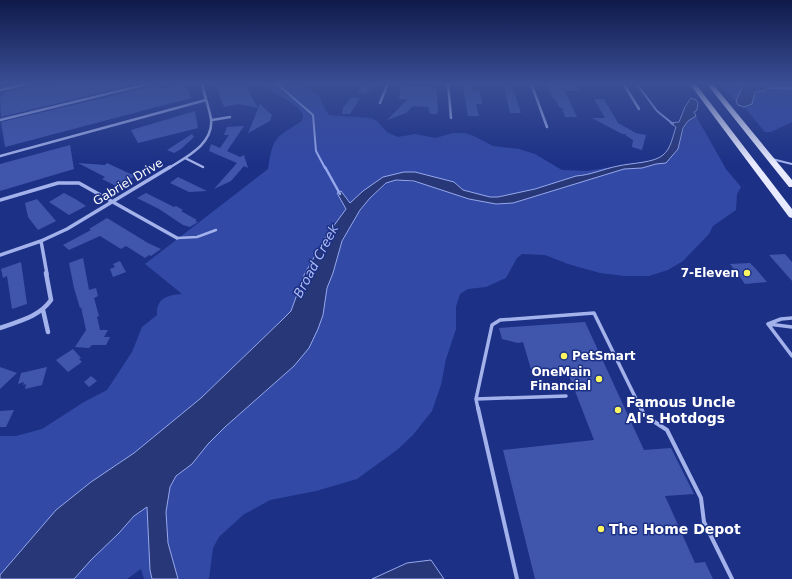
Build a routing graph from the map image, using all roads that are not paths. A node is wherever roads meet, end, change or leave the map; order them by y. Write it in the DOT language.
graph roads {
  1 [pos="41,110"];
  2 [pos="169,110"];
  3 [pos="209,110"];
  4 [pos="450,110"];
  5 [pos="541,110"];
  6 [pos="712,110"];
  7 [pos="731,110"];
  8 [pos="230,117"];
  9 [pos="451,118"];
  10 [pos="0,120"];
  11 [pos="212,120"];
  12 [pos="547,127"];
  13 [pos="0,156"];
  14 [pos="185,158"];
  15 [pos="770,158"];
  16 [pos="792,164"];
  17 [pos="203,167"];
  18 [pos="792,185"];
  19 [pos="0,200"];
  20 [pos="112,202"];
  21 [pos="792,215"];
  22 [pos="216,230"];
  23 [pos="177,238"];
  24 [pos="41,241"];
  25 [pos="0,255"];
  26 [pos="43,310"];
  27 [pos="792,318"];
  28 [pos="768,324"];
  29 [pos="0,328"];
  30 [pos="792,328"];
  31 [pos="48,332"];
  32 [pos="792,356"];
  33 [pos="566,396"];
  34 [pos="476,399"];
  35 [pos="518,579"];
  36 [pos="732,579"];
  1 -- 10 [label="street"];
  2 -- 13 [label="street"];
  3 -- 11 [label="street"];
  4 -- 9 [label="street"];
  5 -- 12 [label="street"];
  6 -- 21 [label="main road"];
  7 -- 15 [label="main road"];
  8 -- 11 [label="street"];
  11 -- 14 [label="street, Gabriel Drive"];
  14 -- 17 [label="street"];
  14 -- 20 [label="street, Gabriel Drive"];
  15 -- 16 [label="lane"];
  15 -- 18 [label="main road"];
  19 -- 20 [label="street"];
  20 -- 23 [label="street"];
  20 -- 24 [label="street, Gabriel Drive"];
  22 -- 23 [label="lane"];
  24 -- 25 [label="street, Gabriel Drive"];
  24 -- 26 [label="street"];
  26 -- 29 [label="street"];
  26 -- 31 [label="street"];
  27 -- 28 [label="lane"];
  28 -- 30 [label="lane"];
  28 -- 32 [label="lane"];
  33 -- 34 [label="lane"];
  34 -- 35 [label="lane"];
  34 -- 36 [label="lane"];
}
